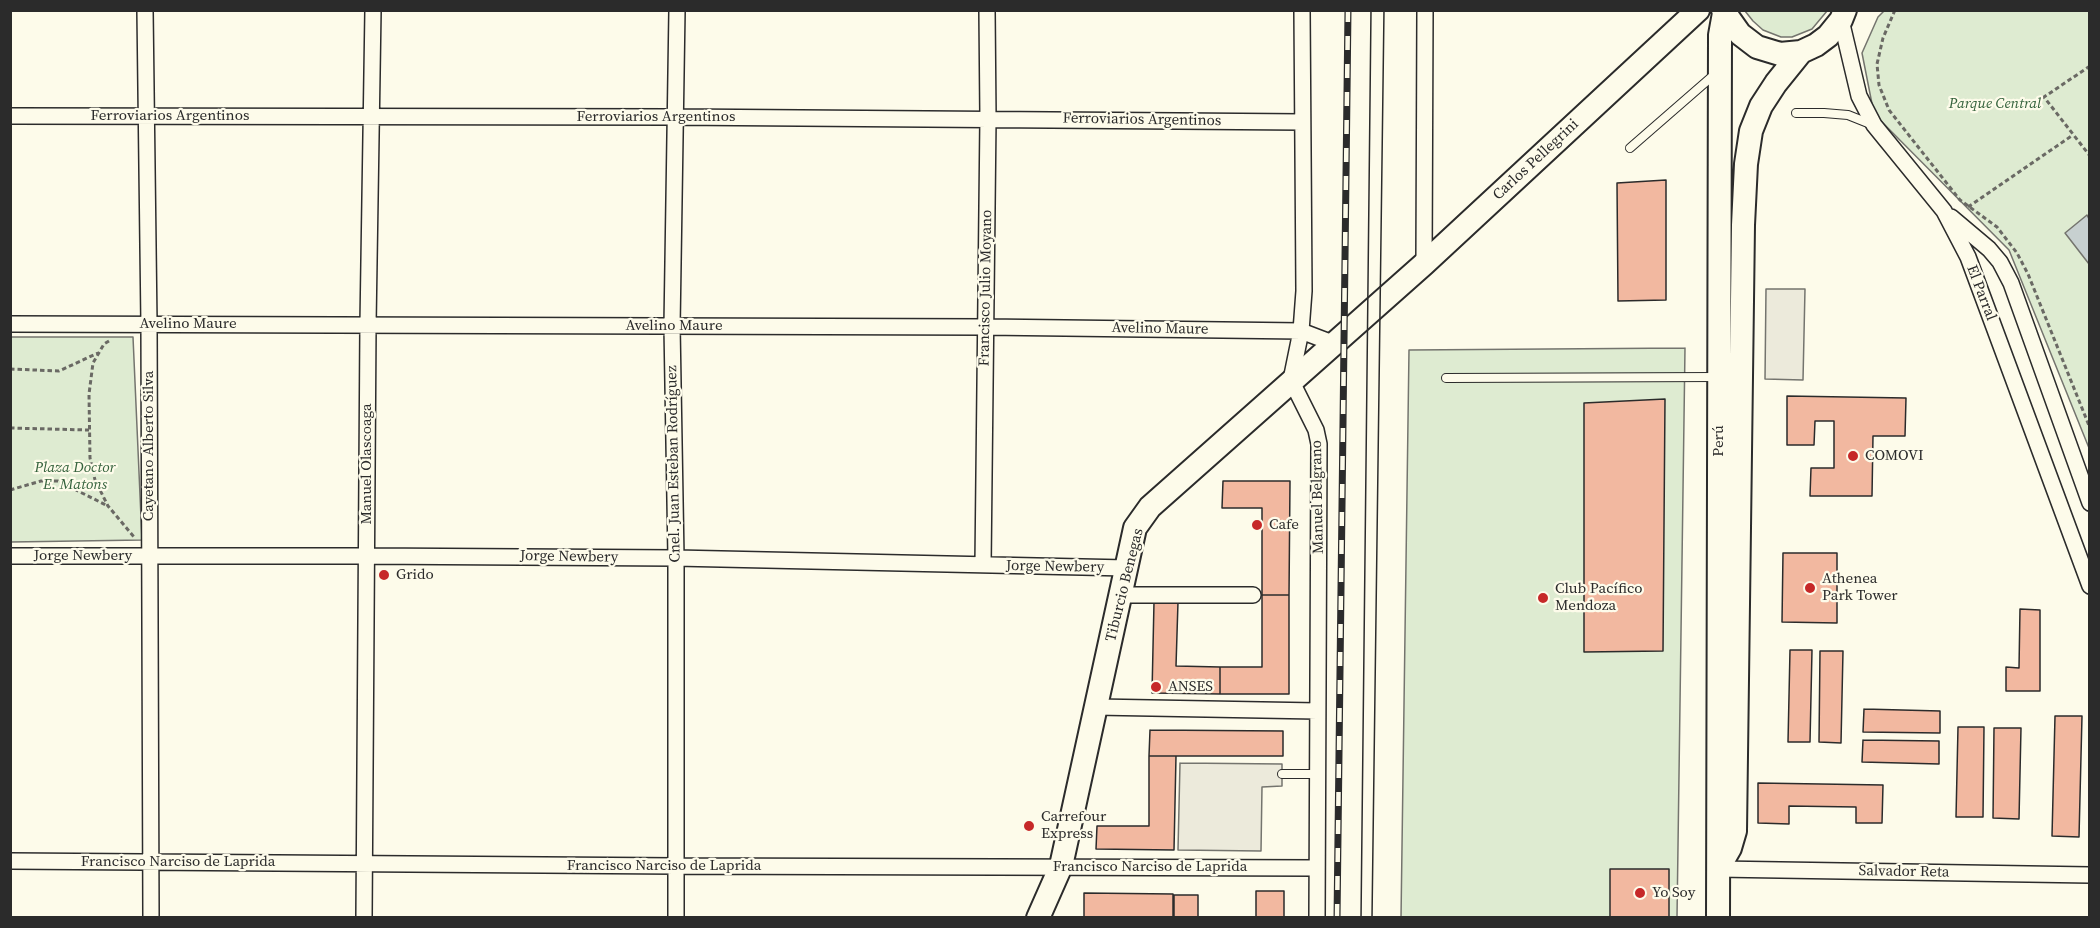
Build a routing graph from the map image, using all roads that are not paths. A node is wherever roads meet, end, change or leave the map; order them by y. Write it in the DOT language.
graph roads {
  1 [pos="145,10"];
  2 [pos="373,10"];
  3 [pos="677,10"];
  4 [pos="987,10"];
  5 [pos="1302,10"];
  6 [pos="1425,10"];
  7 [pos="1698,10"];
  8 [pos="1724,12"];
  9 [pos="1843,15"];
  10 [pos="1801,52"];
  11 [pos="1720,69"];
  12 [pos="1796,113"];
  13 [pos="10,116"];
  14 [pos="148,116"];
  15 [pos="371,117"];
  16 [pos="675,117"];
  17 [pos="988,118"];
  18 [pos="1302,122"];
  19 [pos="1874,125"];
  20 [pos="1630,148"];
  21 [pos="1944,211"];
  22 [pos="1424,264"];
  23 [pos="1374,309"];
  24 [pos="10,324"];
  25 [pos="149,324"];
  26 [pos="368,324"];
  27 [pos="672,326"];
  28 [pos="986,327"];
  29 [pos="1301,331"];
  30 [pos="1335,344"];
  31 [pos="1719,377"];
  32 [pos="1446,378"];
  33 [pos="1291,380"];
  34 [pos="2090,503"];
  35 [pos="10,556"];
  36 [pos="148,556"];
  37 [pos="366,556"];
  38 [pos="676,558"];
  39 [pos="983,565"];
  40 [pos="1127,568"];
  41 [pos="2090,586"];
  42 [pos="1121,595"];
  43 [pos="1253,595"];
  44 [pos="1096,707"];
  45 [pos="1317,711"];
  46 [pos="1282,774"];
  47 [pos="1317,774"];
  48 [pos="10,861"];
  49 [pos="150,861"];
  50 [pos="365,864"];
  51 [pos="676,866"];
  52 [pos="1061,866"];
  53 [pos="1317,868"];
  54 [pos="1718,869"];
  55 [pos="2090,875"];
  56 [pos="151,918"];
  57 [pos="364,918"];
  58 [pos="676,918"];
  59 [pos="1038,918"];
  60 [pos="1317,918"];
  61 [pos="1718,918"];
  1 -- 14 [label="street, Cayetano Alberto Silva"];
  2 -- 15 [label="street, Manuel Olascoaga"];
  3 -- 16 [label="street, Cnel. Juan Esteban Rodríguez"];
  4 -- 17 [label="street, Francisco Julio Moyano"];
  5 -- 18 [label="street"];
  6 -- 22 [label="street"];
  7 -- 22 [label="main road, Carlos Pellegrini"];
  8 -- 10 [label="main road"];
  8 -- 11 [label="main road, Perú"];
  9 -- 10 [label="main road"];
  9 -- 19 [label="street, El Parral"];
  10 -- 54 [label="main road, Perú"];
  11 -- 20 [label="lane"];
  11 -- 31 [label="main road, Perú"];
  12 -- 19 [label="lane"];
  13 -- 14 [label="street, Ferroviarios Argentinos"];
  14 -- 15 [label="street, Ferroviarios Argentinos"];
  14 -- 25 [label="street, Cayetano Alberto Silva"];
  15 -- 16 [label="street, Ferroviarios Argentinos"];
  15 -- 26 [label="street, Manuel Olascoaga"];
  16 -- 17 [label="street, Ferroviarios Argentinos"];
  16 -- 27 [label="street, Cnel. Juan Esteban Rodríguez"];
  17 -- 18 [label="street, Ferroviarios Argentinos"];
  17 -- 28 [label="street, Francisco Julio Moyano"];
  18 -- 29 [label="street"];
  19 -- 21 [label="street, El Parral"];
  21 -- 34 [label="street"];
  21 -- 41 [label="street, El Parral"];
  22 -- 23 [label="main road, Carlos Pellegrini"];
  23 -- 30 [label="main road, Tiburcio Benegas"];
  24 -- 25 [label="street, Avelino Maure"];
  25 -- 26 [label="street, Avelino Maure"];
  25 -- 36 [label="street, Cayetano Alberto Silva"];
  26 -- 27 [label="street, Avelino Maure"];
  26 -- 37 [label="street, Manuel Olascoaga"];
  27 -- 28 [label="street, Avelino Maure"];
  27 -- 38 [label="street, Cnel. Juan Esteban Rodríguez"];
  28 -- 29 [label="street, Avelino Maure"];
  28 -- 39 [label="street, Francisco Julio Moyano"];
  29 -- 30 [label="street, Avelino Maure"];
  29 -- 33 [label="street"];
  30 -- 33 [label="main road, Tiburcio Benegas"];
  31 -- 32 [label="lane"];
  31 -- 54 [label="main road, Perú"];
  33 -- 40 [label="main road, Tiburcio Benegas"];
  33 -- 45 [label="street, Manuel Belgrano"];
  35 -- 36 [label="street, Jorge Newbery"];
  36 -- 37 [label="street, Jorge Newbery"];
  36 -- 49 [label="street, Cayetano Alberto Silva"];
  37 -- 38 [label="street, Jorge Newbery"];
  37 -- 50 [label="street, Manuel Olascoaga"];
  38 -- 39 [label="street, Jorge Newbery"];
  38 -- 51 [label="street, Cnel. Juan Esteban Rodríguez"];
  39 -- 40 [label="street, Jorge Newbery"];
  40 -- 42 [label="main road, Tiburcio Benegas"];
  42 -- 43 [label="street"];
  42 -- 44 [label="main road, Tiburcio Benegas"];
  44 -- 45 [label="street"];
  44 -- 52 [label="main road, Tiburcio Benegas"];
  45 -- 47 [label="street, Manuel Belgrano"];
  46 -- 47 [label="lane"];
  47 -- 53 [label="street, Manuel Belgrano"];
  48 -- 49 [label="street, Francisco Narciso de Laprida"];
  49 -- 50 [label="street, Francisco Narciso de Laprida"];
  49 -- 56 [label="street, Cayetano Alberto Silva"];
  50 -- 51 [label="street, Francisco Narciso de Laprida"];
  50 -- 57 [label="street, Manuel Olascoaga"];
  51 -- 52 [label="street, Francisco Narciso de Laprida"];
  51 -- 58 [label="street, Cnel. Juan Esteban Rodríguez"];
  52 -- 53 [label="street, Francisco Narciso de Laprida"];
  52 -- 59 [label="main road, Tiburcio Benegas"];
  53 -- 60 [label="street, Manuel Belgrano"];
  54 -- 55 [label="street, Salvador Reta"];
  54 -- 61 [label="main road, Perú"];
}
